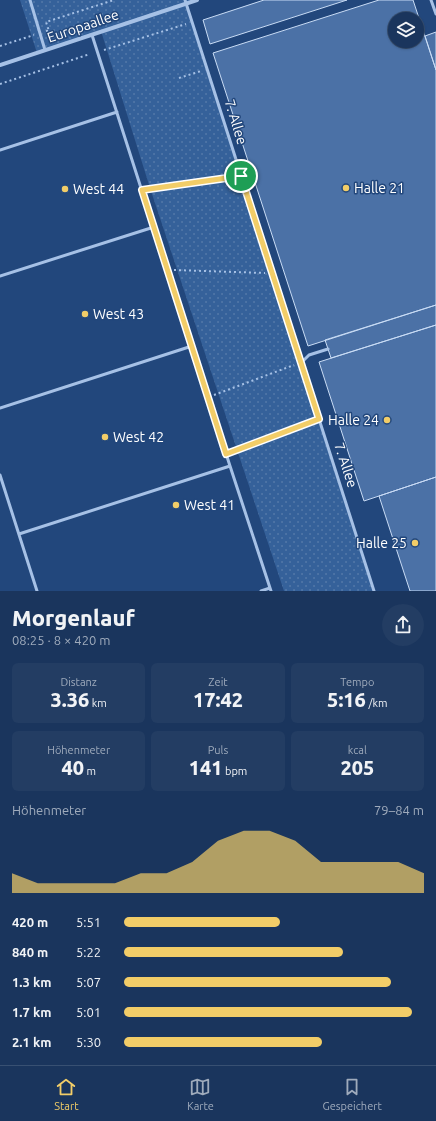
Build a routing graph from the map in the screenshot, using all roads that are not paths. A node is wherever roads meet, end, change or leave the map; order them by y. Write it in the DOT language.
graph roads {
  1 [pos="30,0"];
  2 [pos="197,0"];
  3 [pos="431,0"];
  4 [pos="186,2"];
  5 [pos="436,14"];
  6 [pos="92,35"];
  7 [pos="45,50"];
  8 [pos="0,65"];
  9 [pos="117,112"];
  10 [pos="0,150"];
  11 [pos="154,227"];
  12 [pos="0,276"];
  13 [pos="192,346"];
  14 [pos="328,349"];
  15 [pos="301,363"];
  16 [pos="0,408"];
  17 [pos="230,466"];
  18 [pos="0,475"];
  19 [pos="19,534"];
  20 [pos="271,590"];
  21 [pos="37,591"];
  22 [pos="261,591"];
  23 [pos="374,591"];
  1 -- 7 [label="lane"];
  2 -- 4 [label="street, Europaallee"];
  3 -- 5 [label="lane"];
  4 -- 6 [label="street, Europaallee"];
  4 -- 15 [label="lane, 7. Allee"];
  6 -- 7 [label="street, Europaallee"];
  6 -- 9 [label="lane"];
  7 -- 8 [label="street, Europaallee"];
  9 -- 10 [label="lane"];
  9 -- 11 [label="lane"];
  11 -- 12 [label="lane"];
  11 -- 13 [label="lane"];
  13 -- 16 [label="lane"];
  13 -- 17 [label="lane"];
  14 -- 15 [label="lane"];
  15 -- 23 [label="lane, 7. Allee"];
  17 -- 19 [label="lane"];
  17 -- 20 [label="lane"];
  18 -- 19 [label="lane"];
  19 -- 21 [label="lane"];
  20 -- 22 [label="lane"];
}
